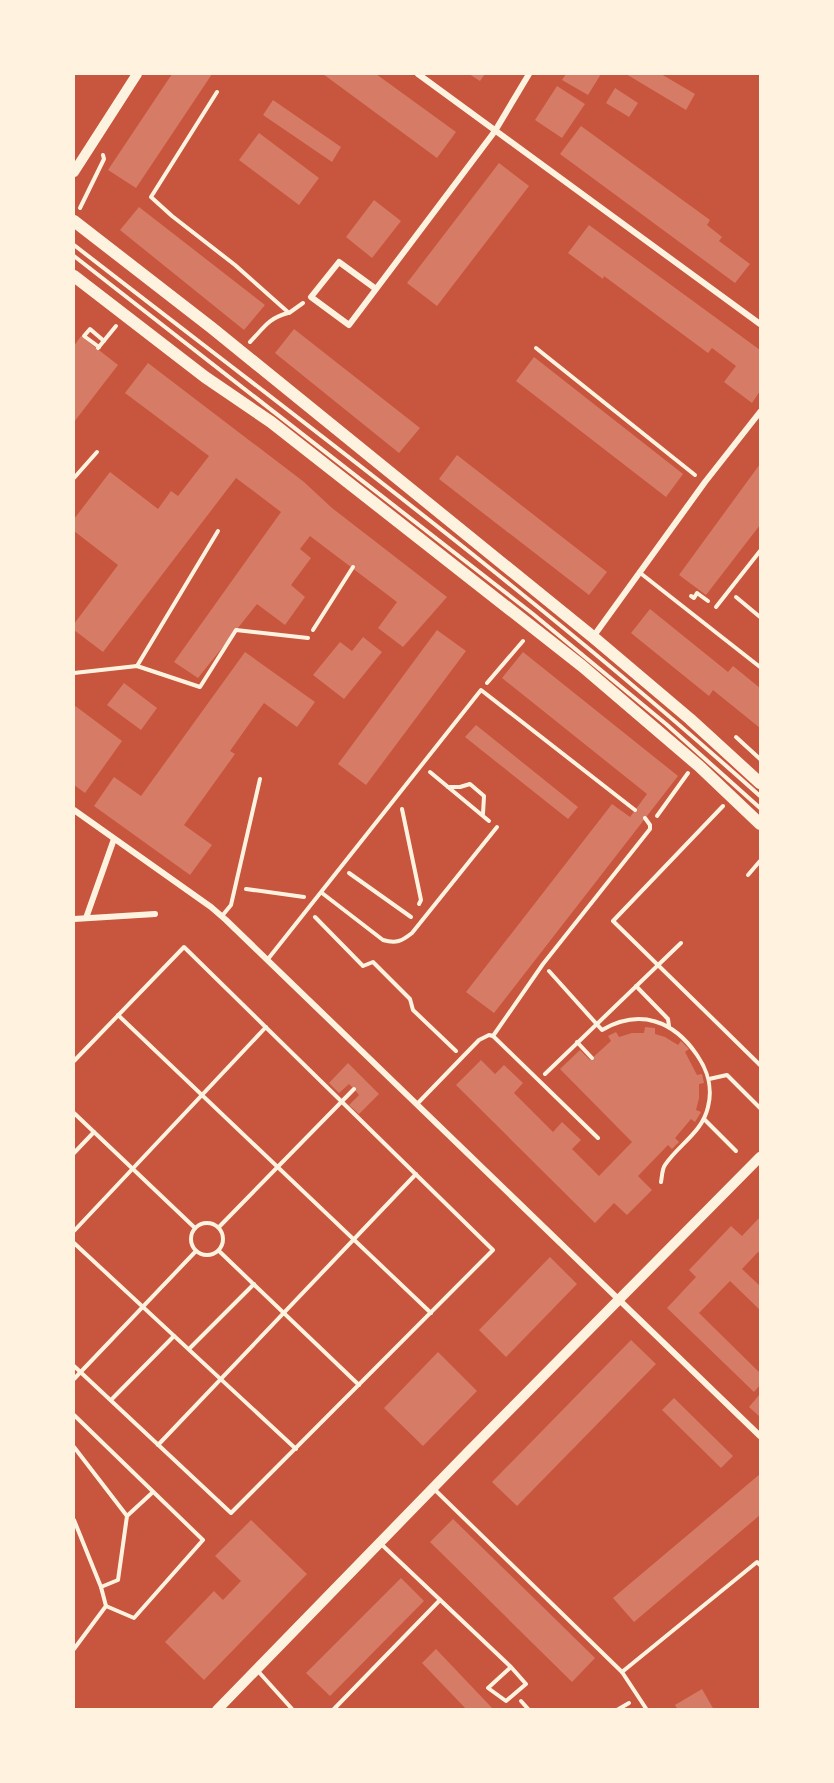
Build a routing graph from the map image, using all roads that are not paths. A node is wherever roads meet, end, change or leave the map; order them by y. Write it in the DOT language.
graph roads {
  1 [pos="137,74"];
  2 [pos="418,74"];
  3 [pos="529,74"];
  4 [pos="495,131"];
  5 [pos="74,172"];
  6 [pos="74,222"];
  7 [pos="74,245"];
  8 [pos="74,256"];
  9 [pos="74,276"];
  10 [pos="376,289"];
  11 [pos="760,324"];
  12 [pos="760,412"];
  13 [pos="758,422"];
  14 [pos="97,452"];
  15 [pos="74,478"];
  16 [pos="218,531"];
  17 [pos="760,551"];
  18 [pos="639,571"];
  19 [pos="716,607"];
  20 [pos="593,637"];
  21 [pos="308,638"];
  22 [pos="137,666"];
  23 [pos="760,667"];
  24 [pos="74,674"];
  25 [pos="260,779"];
  26 [pos="760,783"];
  27 [pos="760,796"];
  28 [pos="760,808"];
  29 [pos="74,810"];
  30 [pos="635,810"];
  31 [pos="645,818"];
  32 [pos="760,824"];
  33 [pos="497,827"];
  34 [pos="114,839"];
  35 [pos="322,893"];
  36 [pos="155,914"];
  37 [pos="222,916"];
  38 [pos="86,918"];
  39 [pos="74,919"];
  40 [pos="267,960"];
  41 [pos="494,1036"];
  42 [pos="416,1105"];
  43 [pos="598,1138"];
  44 [pos="760,1157"];
  45 [pos="619,1301"];
  46 [pos="760,1436"];
  47 [pos="432,1488"];
  48 [pos="380,1542"];
  49 [pos="759,1562"];
  50 [pos="440,1600"];
  51 [pos="511,1667"];
  52 [pos="257,1669"];
  53 [pos="622,1672"];
  54 [pos="217,1710"];
  55 [pos="293,1710"];
  56 [pos="333,1710"];
  57 [pos="647,1710"];
  1 -- 5 [label="street"];
  2 -- 4 [label="street"];
  3 -- 4 [label="street"];
  4 -- 10 [label="street"];
  4 -- 11 [label="street"];
  6 -- 20 [label="main road"];
  7 -- 27 [label="lane"];
  8 -- 28 [label="lane"];
  9 -- 32 [label="main road"];
  10 -- 10 [label="street"];
  12 -- 13 [label="street"];
  13 -- 18 [label="street"];
  14 -- 15 [label="lane"];
  16 -- 22 [label="lane"];
  17 -- 19 [label="lane"];
  18 -- 20 [label="street"];
  18 -- 23 [label="lane"];
  20 -- 26 [label="main road"];
  21 -- 22 [label="lane"];
  22 -- 24 [label="lane"];
  25 -- 37 [label="lane"];
  29 -- 34 [label="street"];
  30 -- 35 [label="lane"];
  31 -- 41 [label="lane"];
  33 -- 35 [label="lane"];
  34 -- 37 [label="street"];
  34 -- 38 [label="street"];
  35 -- 40 [label="lane"];
  36 -- 38 [label="street"];
  37 -- 40 [label="street"];
  38 -- 39 [label="street"];
  40 -- 42 [label="street"];
  41 -- 42 [label="lane"];
  41 -- 43 [label="lane"];
  42 -- 45 [label="street"];
  44 -- 45 [label="street"];
  45 -- 46 [label="street"];
  45 -- 47 [label="street"];
  47 -- 48 [label="street"];
  47 -- 53 [label="lane"];
  48 -- 50 [label="lane"];
  48 -- 52 [label="street"];
  49 -- 53 [label="lane"];
  50 -- 51 [label="lane"];
  50 -- 56 [label="lane"];
  51 -- 51 [label="lane"];
  52 -- 54 [label="street"];
  52 -- 55 [label="lane"];
  53 -- 57 [label="lane"];
}
